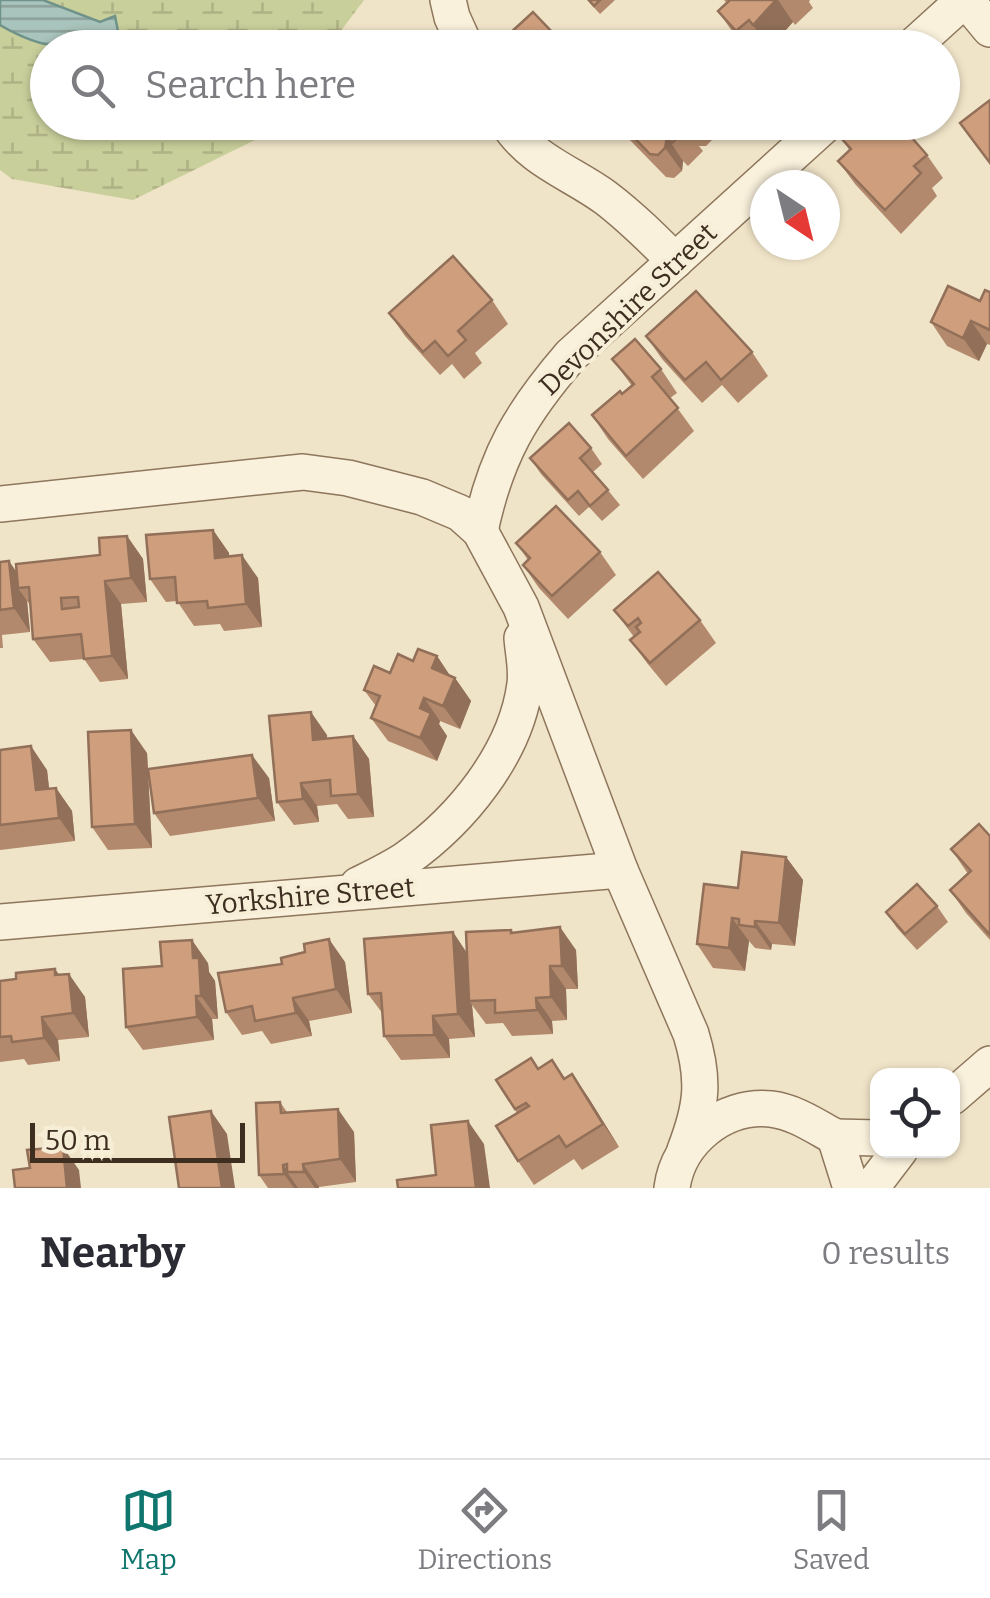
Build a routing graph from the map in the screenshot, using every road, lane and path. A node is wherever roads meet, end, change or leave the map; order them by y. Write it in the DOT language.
graph roads {
  1 [pos="448,0"];
  2 [pos="965,0"];
  3 [pos="990,29"];
  4 [pos="458,30"];
  5 [pos="932,30"];
  6 [pos="521,140"];
  7 [pos="808,140"];
  8 [pos="675,262"];
  9 [pos="0,504"];
  10 [pos="480,530"];
  11 [pos="521,606"];
  12 [pos="620,870"];
  13 [pos="344,893"];
  14 [pos="0,922"];
  15 [pos="690,1034"];
  16 [pos="990,1064"];
  17 [pos="960,1090"];
  18 [pos="771,1109"];
  19 [pos="835,1137"];
  20 [pos="870,1138"];
  21 [pos="894,1158"];
  22 [pos="673,1175"];
  23 [pos="851,1188"];
  24 [pos="870,1188"];
  1 -- 4 [label="street"];
  2 -- 3 [label="street"];
  2 -- 5 [label="street"];
  6 -- 8 [label="street"];
  7 -- 8 [label="street, Devonshire Street"];
  8 -- 10 [label="street, Devonshire Street"];
  9 -- 10 [label="street"];
  10 -- 11 [label="street"];
  11 -- 12 [label="street"];
  11 -- 13 [label="street"];
  12 -- 13 [label="street, Yorkshire Street"];
  12 -- 15 [label="street"];
  13 -- 14 [label="street, Yorkshire Street"];
  15 -- 18 [label="street"];
  15 -- 22 [label="street"];
  16 -- 17 [label="street"];
  18 -- 19 [label="street"];
  18 -- 22 [label="street"];
  19 -- 20 [label="street"];
  19 -- 23 [label="street"];
  21 -- 24 [label="street"];
}
